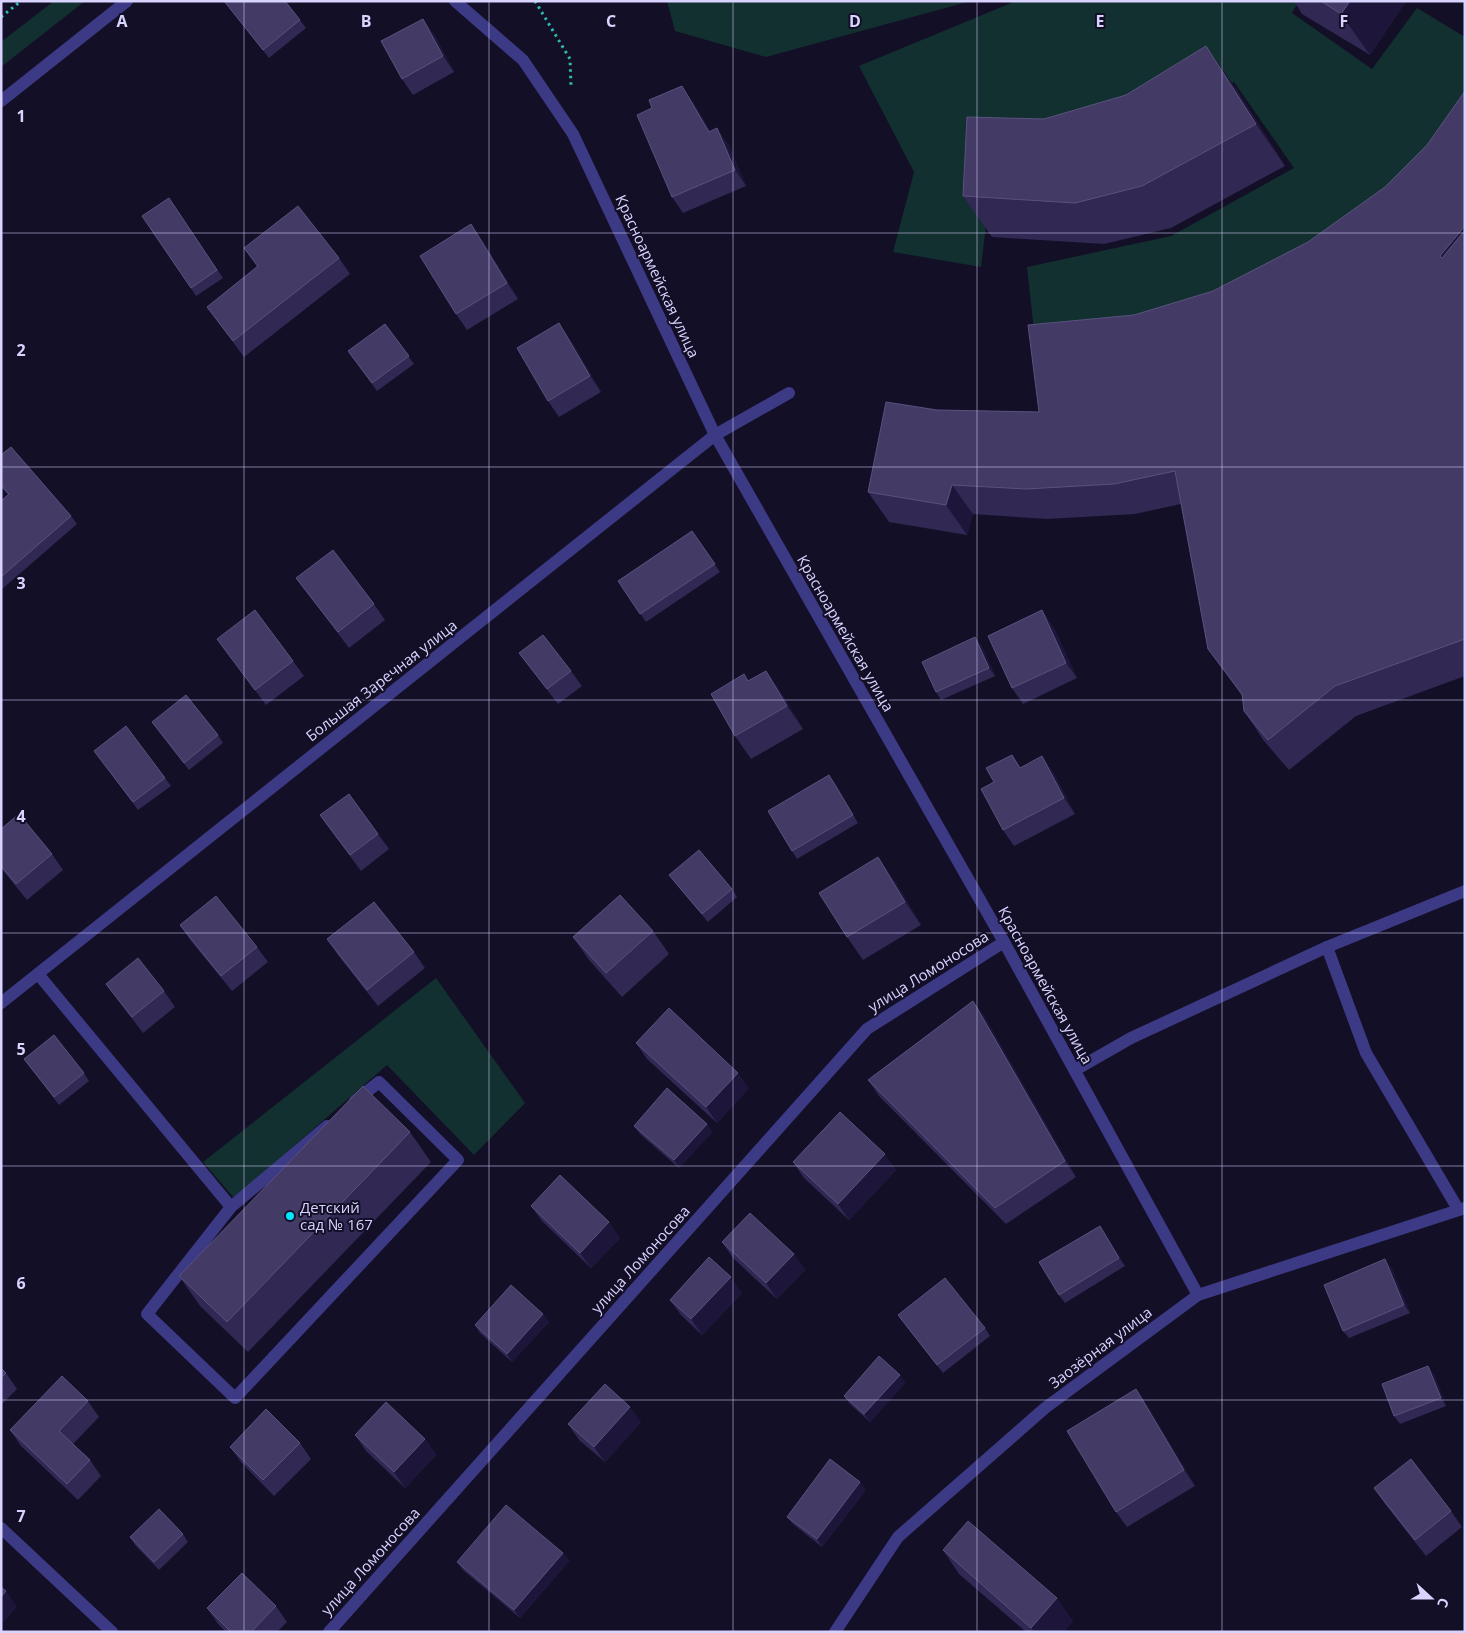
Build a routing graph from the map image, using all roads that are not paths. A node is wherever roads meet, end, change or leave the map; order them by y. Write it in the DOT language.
graph roads {
  1 [pos="128,1"];
  2 [pos="455,1"];
  3 [pos="1,101"];
  4 [pos="789,393"];
  5 [pos="715,436"];
  6 [pos="1465,891"];
  7 [pos="1004,942"];
  8 [pos="1327,947"];
  9 [pos="38,974"];
  10 [pos="1,1003"];
  11 [pos="1075,1070"];
  12 [pos="349,1107"];
  13 [pos="334,1119"];
  14 [pos="232,1207"];
  15 [pos="1461,1209"];
  16 [pos="1198,1295"];
  17 [pos="1,1528"];
  18 [pos="112,1632"];
  19 [pos="329,1632"];
  20 [pos="835,1632"];
  1 -- 3 [label="street"];
  2 -- 5 [label="street, Красноармейская улица"];
  4 -- 5 [label="street, Большая Заречная улица"];
  5 -- 7 [label="street, Красноармейская улица"];
  5 -- 9 [label="street, Большая Заречная улица"];
  6 -- 8 [label="street"];
  7 -- 11 [label="street, Красноармейская улица"];
  7 -- 19 [label="street, улица Ломоносова"];
  8 -- 11 [label="street"];
  8 -- 15 [label="street"];
  9 -- 10 [label="street, Большая Заречная улица"];
  9 -- 14 [label="street"];
  11 -- 16 [label="street, Красноармейская улица"];
  12 -- 14 [label="street"];
  13 -- 14 [label="street"];
  15 -- 16 [label="street, Заозёрная улица"];
  16 -- 20 [label="street, Заозёрная улица"];
  17 -- 18 [label="street"];
}
